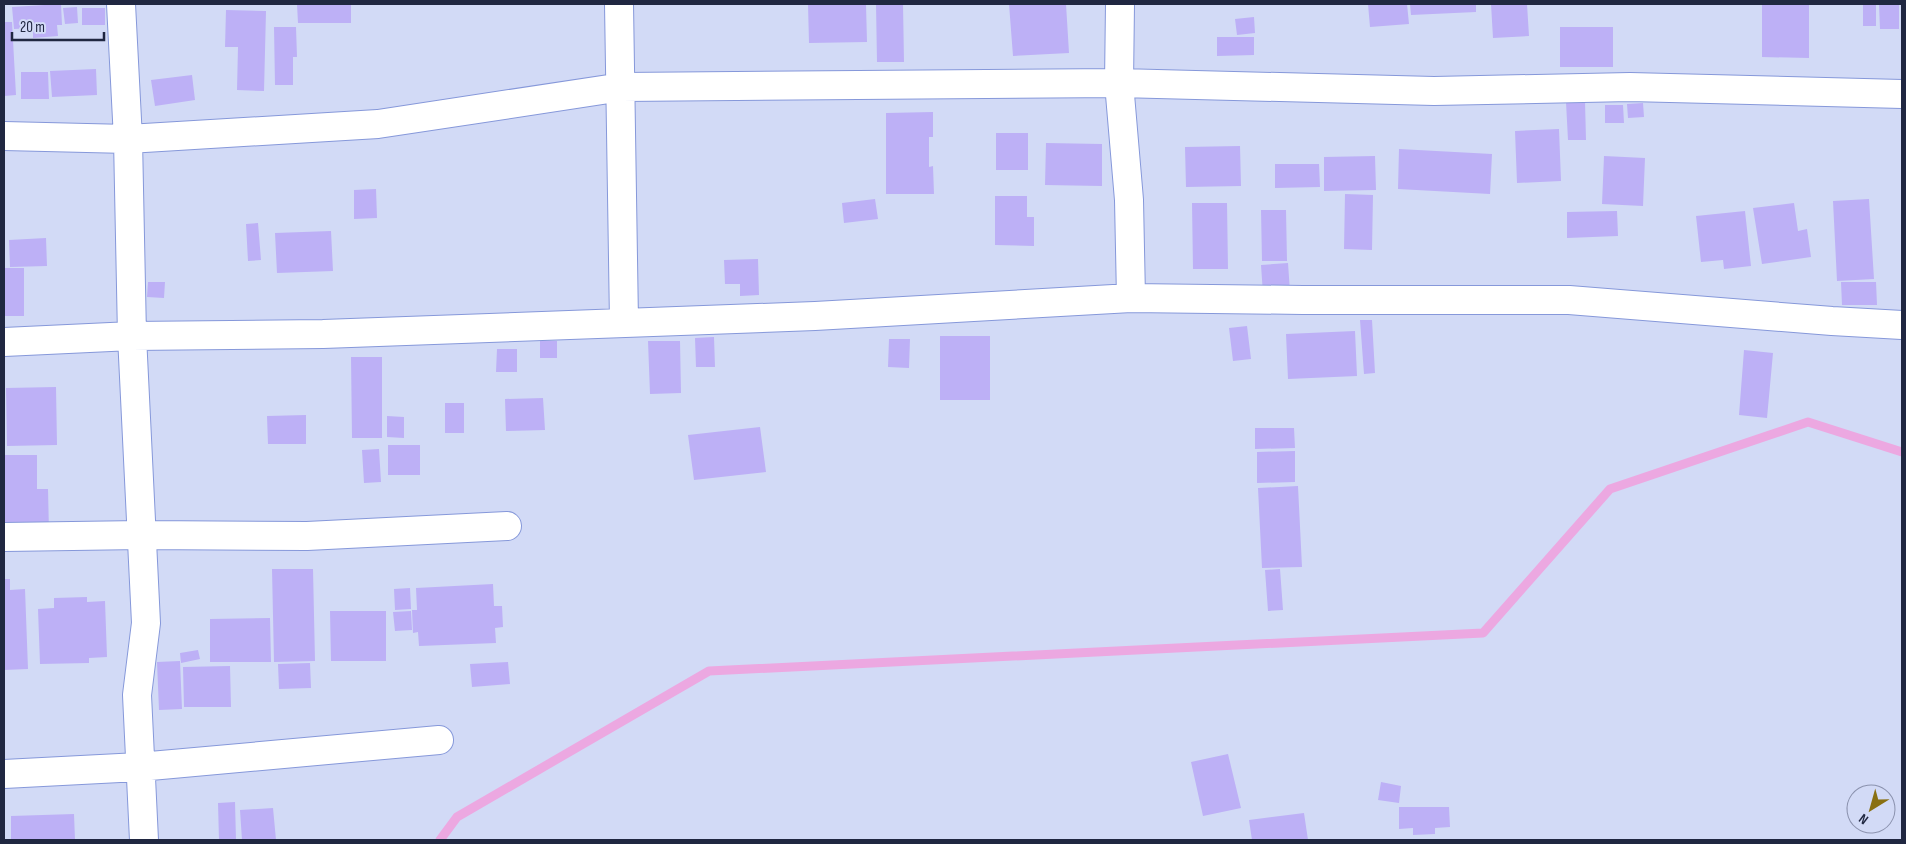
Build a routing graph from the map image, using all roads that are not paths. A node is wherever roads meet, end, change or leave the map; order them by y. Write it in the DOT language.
graph roads {
  1 [pos="122,4"];
  2 [pos="619,4"];
  3 [pos="1120,4"];
  4 [pos="1119,83"];
  5 [pos="622,87"];
  6 [pos="1902,94"];
  7 [pos="4,136"];
  8 [pos="128,139"];
  9 [pos="1131,298"];
  10 [pos="624,322"];
  11 [pos="1902,325"];
  12 [pos="132,336"];
  13 [pos="4,342"];
  14 [pos="507,526"];
  15 [pos="141,535"];
  16 [pos="4,538"];
  17 [pos="439,740"];
  18 [pos="140,767"];
  19 [pos="4,774"];
  20 [pos="144,840"];
  1 -- 8 [label="street"];
  2 -- 5 [label="street"];
  3 -- 4 [label="street"];
  4 -- 5 [label="street"];
  4 -- 6 [label="street"];
  4 -- 9 [label="street"];
  5 -- 8 [label="street"];
  5 -- 10 [label="street"];
  7 -- 8 [label="street"];
  8 -- 12 [label="street"];
  9 -- 10 [label="street"];
  9 -- 11 [label="street"];
  10 -- 12 [label="street"];
  12 -- 13 [label="street"];
  12 -- 15 [label="street"];
  14 -- 15 [label="street"];
  15 -- 16 [label="street"];
  15 -- 18 [label="street"];
  17 -- 18 [label="street"];
  18 -- 19 [label="street"];
  18 -- 20 [label="street"];
}
